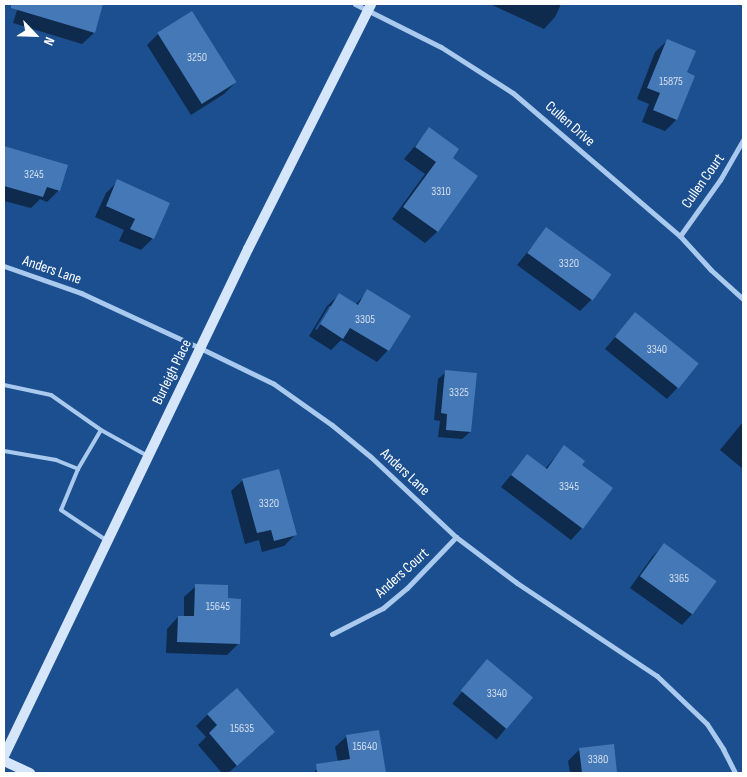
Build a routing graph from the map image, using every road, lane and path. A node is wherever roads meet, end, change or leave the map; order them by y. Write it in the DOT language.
graph roads {
  1 [pos="354,4"];
  2 [pos="370,7"];
  3 [pos="743,140"];
  4 [pos="680,236"];
  5 [pos="4,266"];
  6 [pos="743,299"];
  7 [pos="200,348"];
  8 [pos="4,385"];
  9 [pos="101,430"];
  10 [pos="4,451"];
  11 [pos="148,456"];
  12 [pos="78,469"];
  13 [pos="456,537"];
  14 [pos="107,540"];
  15 [pos="332,634"];
  16 [pos="4,756"];
  17 [pos="4,761"];
  18 [pos="30,773"];
  19 [pos="735,773"];
  1 -- 2 [label="street, Cullen Drive"];
  2 -- 4 [label="street, Cullen Drive"];
  2 -- 7 [label="street, Burleigh Place"];
  3 -- 4 [label="street, Cullen Court"];
  4 -- 6 [label="street, Cullen Drive"];
  5 -- 7 [label="street, Anders Lane"];
  7 -- 11 [label="street, Burleigh Place"];
  7 -- 13 [label="street, Anders Lane"];
  8 -- 9 [label="lane"];
  9 -- 11 [label="lane"];
  9 -- 12 [label="lane"];
  10 -- 12 [label="lane"];
  11 -- 14 [label="street, Burleigh Place"];
  12 -- 14 [label="lane"];
  13 -- 15 [label="street, Anders Court"];
  13 -- 19 [label="street, Anders Lane"];
  14 -- 16 [label="street, Burleigh Place"];
  17 -- 18 [label="street"];
}
